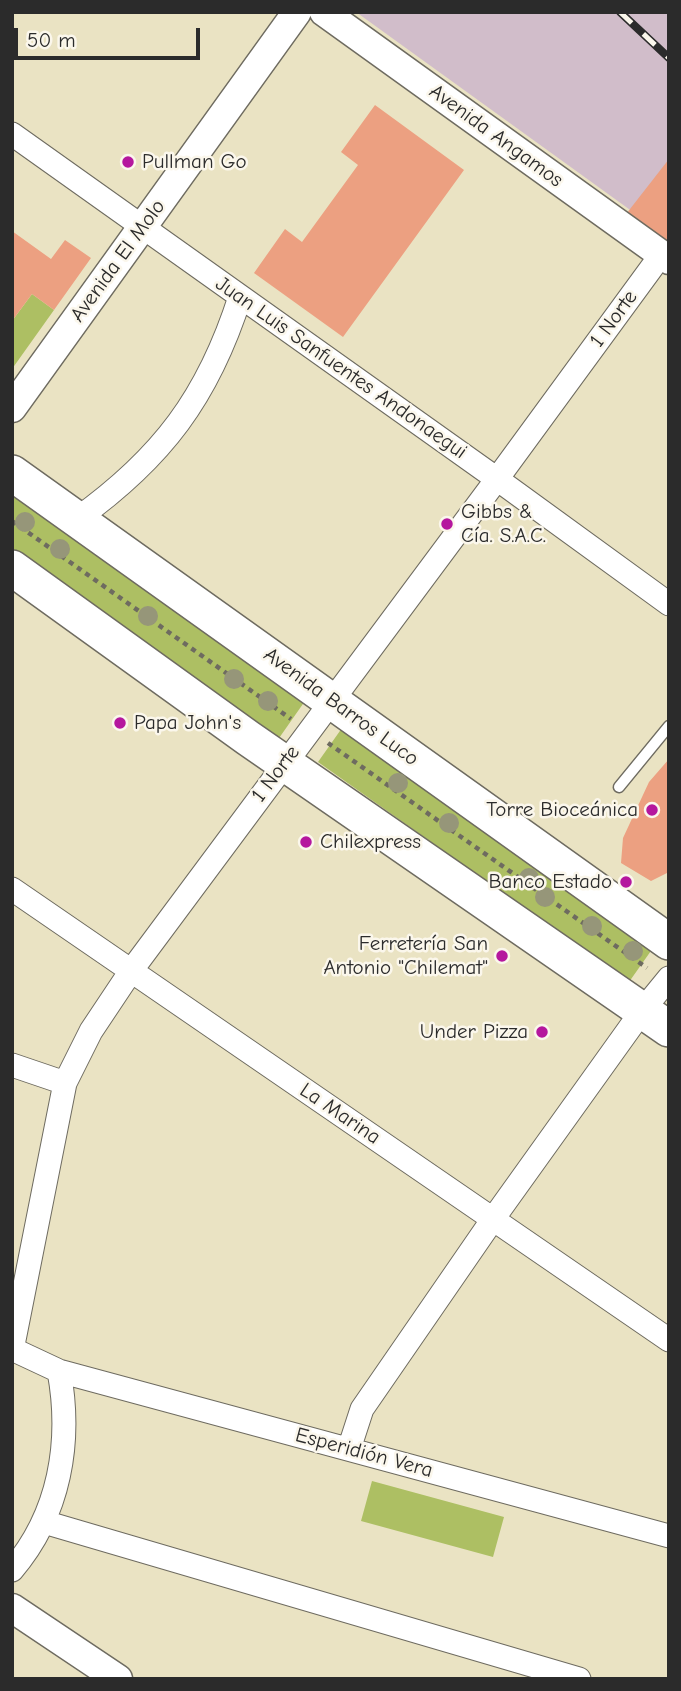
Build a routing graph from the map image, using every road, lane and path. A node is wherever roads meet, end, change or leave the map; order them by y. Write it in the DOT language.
graph roads {
  1 [pos="297,12"];
  2 [pos="324,12"];
  3 [pos="12,134"];
  4 [pos="143,227"];
  5 [pos="665,257"];
  6 [pos="240,297"];
  7 [pos="12,408"];
  8 [pos="12,473"];
  9 [pos="497,479"];
  10 [pos="77,519"];
  11 [pos="12,521"];
  12 [pos="12,568"];
  13 [pos="669,604"];
  14 [pos="331,701"];
  15 [pos="360,721"];
  16 [pos="669,726"];
  17 [pos="309,730"];
  18 [pos="338,751"];
  19 [pos="284,763"];
  20 [pos="619,787"];
  21 [pos="12,889"];
  22 [pos="669,942"];
  23 [pos="131,971"];
  24 [pos="667,979"];
  25 [pos="655,1020"];
  26 [pos="12,1065"];
  27 [pos="65,1083"];
  28 [pos="493,1219"];
  29 [pos="669,1340"];
  30 [pos="12,1350"];
  31 [pos="59,1371"];
  32 [pos="349,1449"];
  33 [pos="44,1522"];
  34 [pos="669,1536"];
  35 [pos="12,1570"];
  36 [pos="12,1608"];
  37 [pos="118,1679"];
  38 [pos="579,1679"];
  1 -- 4 [label="street, Avenida El Molo"];
  2 -- 5 [label="street, Avenida Angamos"];
  3 -- 4 [label="street, Juan Luis Sanfuentes Andonaegui"];
  4 -- 6 [label="street, Juan Luis Sanfuentes Andonaegui"];
  4 -- 7 [label="street, Avenida El Molo"];
  5 -- 9 [label="street, 1 Norte"];
  6 -- 9 [label="street, Juan Luis Sanfuentes Andonaegui"];
  6 -- 10 [label="street"];
  8 -- 10 [label="main road, Avenida Barros Luco"];
  9 -- 13 [label="street, Juan Luis Sanfuentes Andonaegui"];
  9 -- 14 [label="street, 1 Norte"];
  10 -- 14 [label="main road, Avenida Barros Luco"];
  11 -- 17 [label="path"];
  12 -- 19 [label="main road"];
  14 -- 15 [label="main road, Avenida Barros Luco"];
  14 -- 17 [label="street, 1 Norte"];
  15 -- 18 [label="path"];
  15 -- 22 [label="main road, Avenida Barros Luco"];
  16 -- 20 [label="lane"];
  17 -- 18 [label="path"];
  17 -- 19 [label="street, 1 Norte"];
  18 -- 24 [label="path"];
  19 -- 23 [label="street, 1 Norte"];
  19 -- 25 [label="main road"];
  21 -- 23 [label="street, La Marina"];
  23 -- 27 [label="street, 1 Norte"];
  23 -- 28 [label="street, La Marina"];
  24 -- 25 [label="street"];
  25 -- 28 [label="street"];
  26 -- 27 [label="street"];
  27 -- 30 [label="street, 1 Norte"];
  28 -- 29 [label="street, La Marina"];
  28 -- 32 [label="street"];
  30 -- 31 [label="street, Esperidión Vera"];
  31 -- 32 [label="street, Esperidión Vera"];
  31 -- 33 [label="street"];
  32 -- 34 [label="street, Esperidión Vera"];
  33 -- 35 [label="street"];
  33 -- 38 [label="street"];
  36 -- 37 [label="street"];
}
